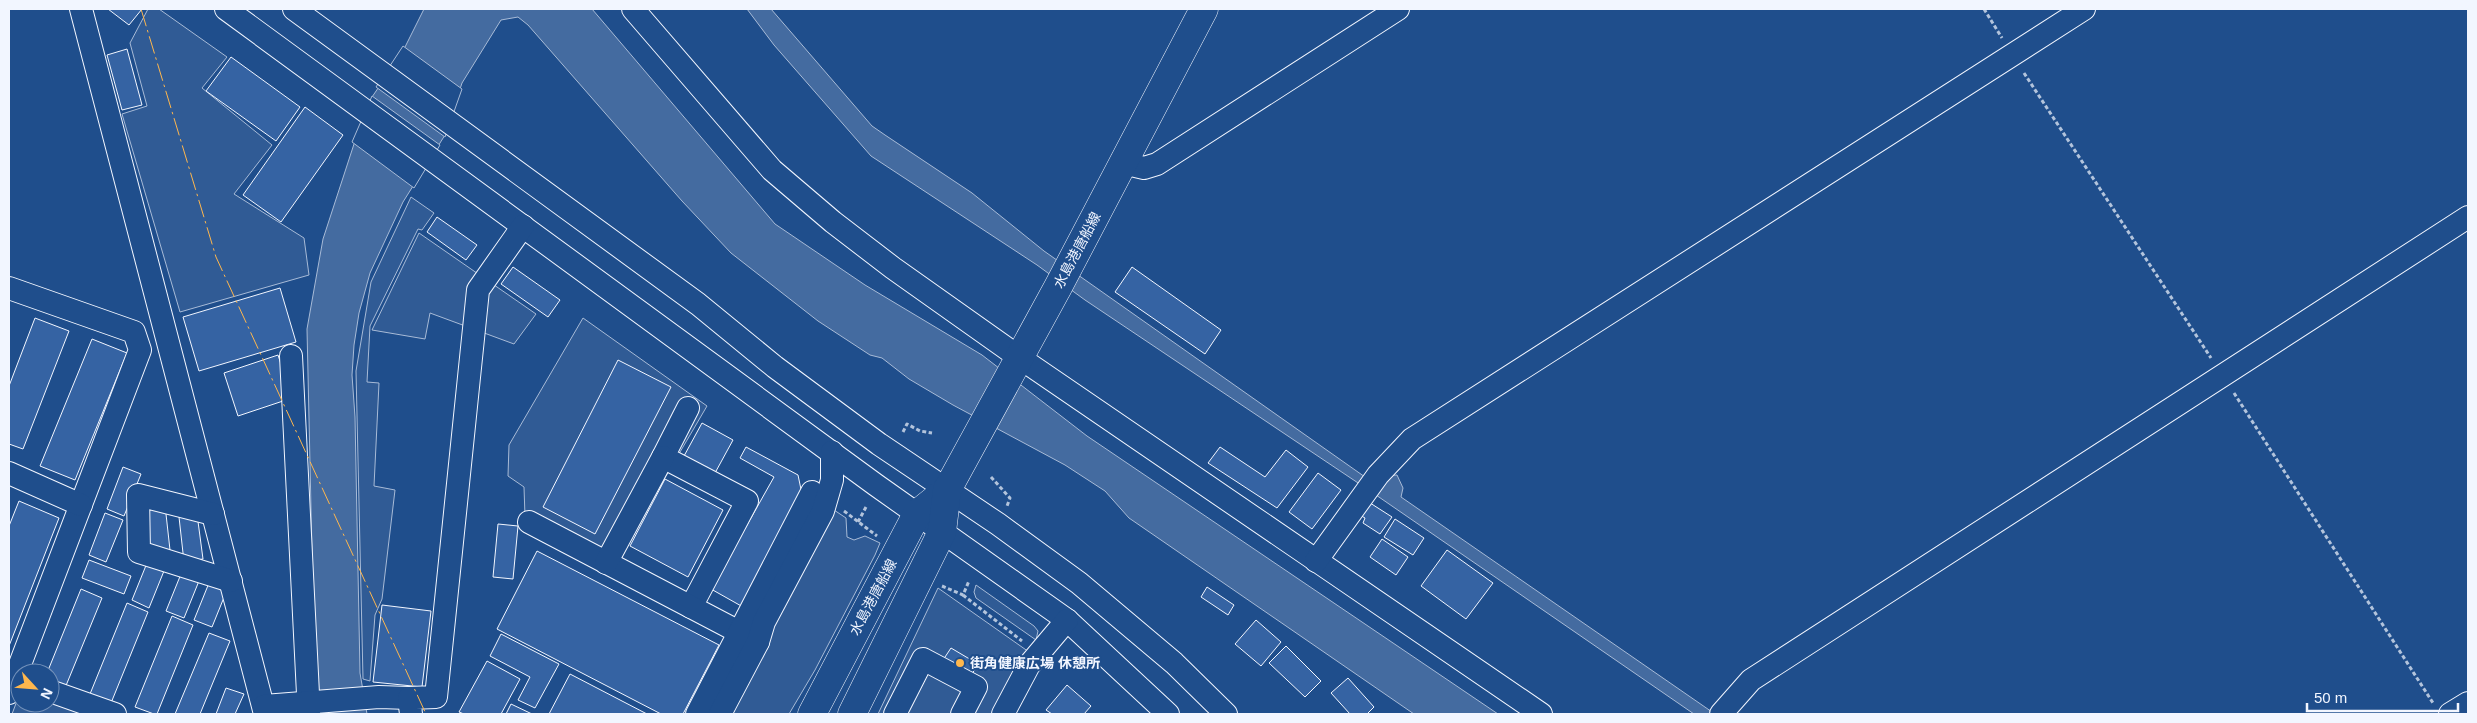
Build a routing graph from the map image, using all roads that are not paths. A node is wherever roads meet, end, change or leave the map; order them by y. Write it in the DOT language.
graph roads {
  1 [pos="81,9"];
  2 [pos="226,9"];
  3 [pos="294,9"];
  4 [pos="633,9"];
  5 [pos="1204,9"];
  6 [pos="1398,9"];
  7 [pos="2084,9"];
  8 [pos="1123,163"];
  9 [pos="2468,217"];
  10 [pos="523,226"];
  11 [pos="9,288"];
  12 [pos="291,356"];
  13 [pos="1016,364"];
  14 [pos="688,408"];
  15 [pos="832,452"];
  16 [pos="663,457"];
  17 [pos="9,473"];
  18 [pos="947,490"];
  19 [pos="812,492"];
  20 [pos="81,504"];
  21 [pos="214,514"];
  22 [pos="917,514"];
  23 [pos="529,522"];
  24 [pos="942,532"];
  25 [pos="1316,560"];
  26 [pos="606,563"];
  27 [pos="231,581"];
  28 [pos="691,607"];
  29 [pos="1066,620"];
  30 [pos="748,637"];
  31 [pos="1050,662"];
  32 [pos="22,663"];
  33 [pos="828,682"];
  34 [pos="60,695"];
  35 [pos="2468,703"];
  36 [pos="309,706"];
  37 [pos="410,706"];
  38 [pos="265,710"];
  39 [pos="115,714"];
  40 [pos="697,714"];
  41 [pos="720,714"];
  42 [pos="801,714"];
  43 [pos="812,714"];
  44 [pos="852,714"];
  45 [pos="895,714"];
  46 [pos="962,714"];
  47 [pos="1003,714"];
  48 [pos="1018,714"];
  49 [pos="1168,714"];
  50 [pos="1226,714"];
  51 [pos="1541,714"];
  52 [pos="1721,714"];
  53 [pos="2450,714"];
  1 -- 21 [label="street"];
  2 -- 10 [label="street"];
  3 -- 18 [label="street"];
  4 -- 13 [label="street"];
  5 -- 8 [label="main road, 水島港唐船線"];
  6 -- 8 [label="street"];
  7 -- 25 [label="street"];
  8 -- 13 [label="main road, 水島港唐船線"];
  9 -- 52 [label="street"];
  10 -- 15 [label="street"];
  10 -- 37 [label="street"];
  11 -- 20 [label="street"];
  12 -- 36 [label="street"];
  13 -- 18 [label="main road, 水島港唐船線"];
  13 -- 25 [label="street"];
  14 -- 16 [label="street"];
  15 -- 22 [label="street"];
  15 -- 30 [label="street"];
  16 -- 26 [label="street"];
  16 -- 28 [label="street"];
  17 -- 20 [label="street"];
  18 -- 22 [label="main road, 水島港唐船線"];
  18 -- 24 [label="main road, 水島港唐船線"];
  18 -- 50 [label="street"];
  19 -- 30 [label="street"];
  20 -- 32 [label="street"];
  21 -- 27 [label="street"];
  21 -- 27 [label="street"];
  22 -- 24 [label="street"];
  22 -- 33 [label="main road, 水島港唐船線"];
  23 -- 26 [label="street"];
  24 -- 29 [label="street"];
  24 -- 44 [label="main road, 水島港唐船線"];
  25 -- 51 [label="street"];
  26 -- 28 [label="street"];
  27 -- 38 [label="street"];
  28 -- 30 [label="street"];
  29 -- 47 [label="street"];
  29 -- 49 [label="street"];
  30 -- 40 [label="street"];
  30 -- 41 [label="street"];
  31 -- 48 [label="street"];
  33 -- 42 [label="street"];
  33 -- 43 [label="main road, 水島港唐船線"];
  34 -- 39 [label="street"];
  35 -- 53 [label="street"];
  36 -- 37 [label="street"];
  36 -- 38 [label="street"];
  45 -- 46 [label="street"];
}
